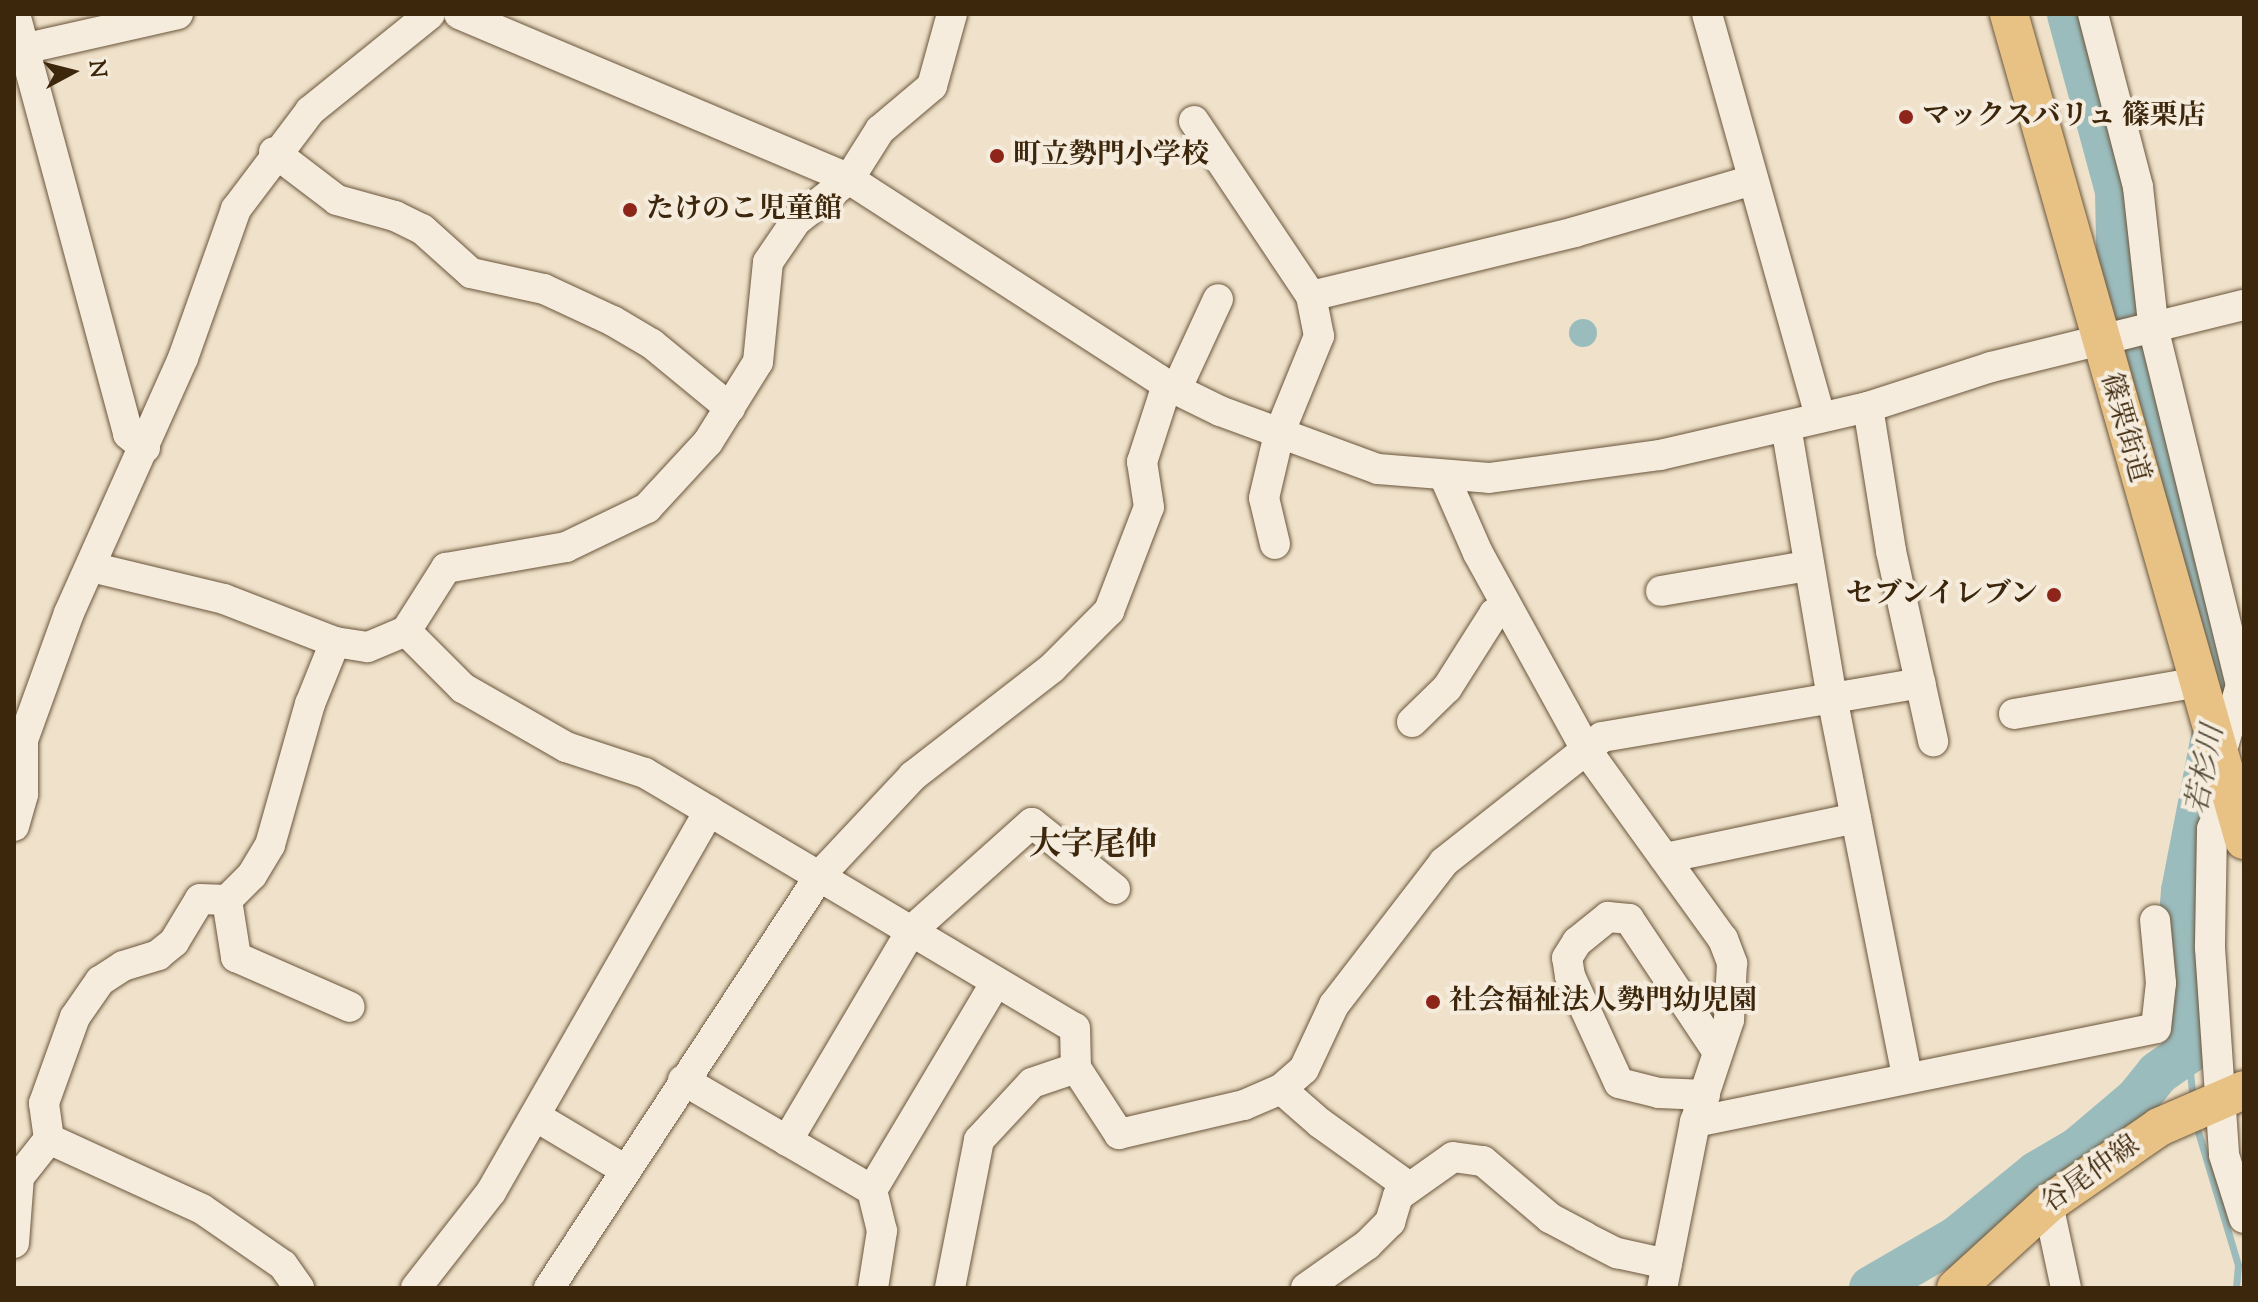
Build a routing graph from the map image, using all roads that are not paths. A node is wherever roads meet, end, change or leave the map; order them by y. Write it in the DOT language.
graph roads {
  1 [pos="15,14"];
  2 [pos="178,14"];
  3 [pos="430,14"];
  4 [pos="459,14"];
  5 [pos="952,14"];
  6 [pos="1707,14"];
  7 [pos="2009,14"];
  8 [pos="2093,14"];
  9 [pos="19,49"];
  10 [pos="1194,121"];
  11 [pos="274,152"];
  12 [pos="849,179"];
  13 [pos="1753,180"];
  14 [pos="1311,296"];
  15 [pos="1218,299"];
  16 [pos="2244,305"];
  17 [pos="2128,337"];
  18 [pos="1172,388"];
  19 [pos="1868,407"];
  20 [pos="730,408"];
  21 [pos="1820,417"];
  22 [pos="1786,426"];
  23 [pos="1279,434"];
  24 [pos="145,448"];
  25 [pos="1445,478"];
  26 [pos="1275,544"];
  27 [pos="1808,566"];
  28 [pos="91,567"];
  29 [pos="1661,591"];
  30 [pos="1506,606"];
  31 [pos="406,631"];
  32 [pos="335,642"];
  33 [pos="1920,683"];
  34 [pos="2243,685"];
  35 [pos="2200,686"];
  36 [pos="1832,697"];
  37 [pos="2014,714"];
  38 [pos="1412,722"];
  39 [pos="1933,741"];
  40 [pos="1585,748"];
  41 [pos="2222,763"];
  42 [pos="709,811"];
  43 [pos="1856,818"];
  44 [pos="14,826"];
  45 [pos="2244,840"];
  46 [pos="1665,858"];
  47 [pos="820,875"];
  48 [pos="1115,889"];
  49 [pos="227,900"];
  50 [pos="2155,920"];
  51 [pos="911,931"];
  52 [pos="2210,948"];
  53 [pos="2158,956"];
  54 [pos="995,984"];
  55 [pos="350,1007"];
  56 [pos="1717,1051"];
  57 [pos="1905,1066"];
  58 [pos="1076,1068"];
  59 [pos="683,1080"];
  60 [pos="1281,1089"];
  61 [pos="2231,1095"];
  62 [pos="1700,1108"];
  63 [pos="535,1116"];
  64 [pos="49,1139"];
  65 [pos="787,1141"];
  66 [pos="624,1169"];
  67 [pos="17,1173"];
  68 [pos="1409,1187"];
  69 [pos="872,1190"];
  70 [pos="2048,1204"];
  71 [pos="2244,1218"];
  72 [pos="14,1243"];
  73 [pos="1664,1276"];
  74 [pos="959,1284"];
  75 [pos="299,1288"];
  76 [pos="416,1288"];
  77 [pos="549,1288"];
  78 [pos="873,1288"];
  79 [pos="1306,1288"];
  80 [pos="1956,1288"];
  81 [pos="2066,1288"];
  1 -- 9 [label="street"];
  2 -- 9 [label="street"];
  3 -- 11 [label="street"];
  4 -- 12 [label="street"];
  5 -- 12 [label="street"];
  6 -- 13 [label="street"];
  7 -- 17 [label="main road, 篠栗街道"];
  8 -- 17 [label="street"];
  9 -- 24 [label="street"];
  10 -- 14 [label="street"];
  11 -- 20 [label="street"];
  11 -- 24 [label="street"];
  12 -- 18 [label="street"];
  12 -- 20 [label="street"];
  13 -- 14 [label="street"];
  13 -- 21 [label="street"];
  14 -- 23 [label="street"];
  15 -- 18 [label="street"];
  16 -- 17 [label="street"];
  17 -- 19 [label="street"];
  17 -- 34 [label="street"];
  17 -- 35 [label="main road, 篠栗街道"];
  18 -- 23 [label="street"];
  18 -- 47 [label="street"];
  19 -- 21 [label="street"];
  19 -- 33 [label="street"];
  20 -- 31 [label="street"];
  21 -- 22 [label="street"];
  22 -- 25 [label="street"];
  22 -- 27 [label="street"];
  23 -- 25 [label="street"];
  23 -- 26 [label="street"];
  24 -- 28 [label="street"];
  25 -- 30 [label="street"];
  27 -- 29 [label="street"];
  27 -- 36 [label="street"];
  28 -- 32 [label="street"];
  28 -- 44 [label="street"];
  30 -- 38 [label="street"];
  30 -- 40 [label="street"];
  31 -- 32 [label="street"];
  31 -- 42 [label="street"];
  32 -- 49 [label="street"];
  33 -- 36 [label="street"];
  33 -- 39 [label="street"];
  34 -- 41 [label="street"];
  35 -- 37 [label="street"];
  35 -- 41 [label="main road, 篠栗街道"];
  36 -- 40 [label="street"];
  36 -- 43 [label="street"];
  40 -- 46 [label="street"];
  40 -- 60 [label="street"];
  41 -- 45 [label="main road, 篠栗街道"];
  41 -- 52 [label="street"];
  42 -- 47 [label="street"];
  42 -- 63 [label="street"];
  43 -- 46 [label="street"];
  43 -- 57 [label="street"];
  46 -- 56 [label="street"];
  47 -- 51 [label="street"];
  47 -- 59 [label="street"];
  48 -- 51 [label="street"];
  49 -- 55 [label="street"];
  49 -- 64 [label="street"];
  50 -- 53 [label="street"];
  51 -- 54 [label="street"];
  51 -- 65 [label="street"];
  52 -- 53 [label="street"];
  52 -- 61 [label="street"];
  53 -- 62 [label="street"];
  54 -- 58 [label="street"];
  54 -- 69 [label="street"];
  56 -- 62 [label="street"];
  56 -- 62 [label="street"];
  58 -- 60 [label="street"];
  58 -- 74 [label="street"];
  59 -- 65 [label="street"];
  59 -- 66 [label="street"];
  60 -- 68 [label="street"];
  61 -- 70 [label="main road, 谷尾仲線"];
  61 -- 71 [label="street"];
  62 -- 73 [label="street"];
  63 -- 66 [label="street"];
  63 -- 76 [label="street"];
  64 -- 67 [label="street"];
  64 -- 75 [label="street"];
  65 -- 69 [label="street"];
  66 -- 77 [label="street"];
  67 -- 72 [label="street"];
  68 -- 73 [label="street"];
  68 -- 79 [label="street"];
  69 -- 78 [label="street"];
  70 -- 80 [label="main road, 谷尾仲線"];
  70 -- 81 [label="street"];
}
